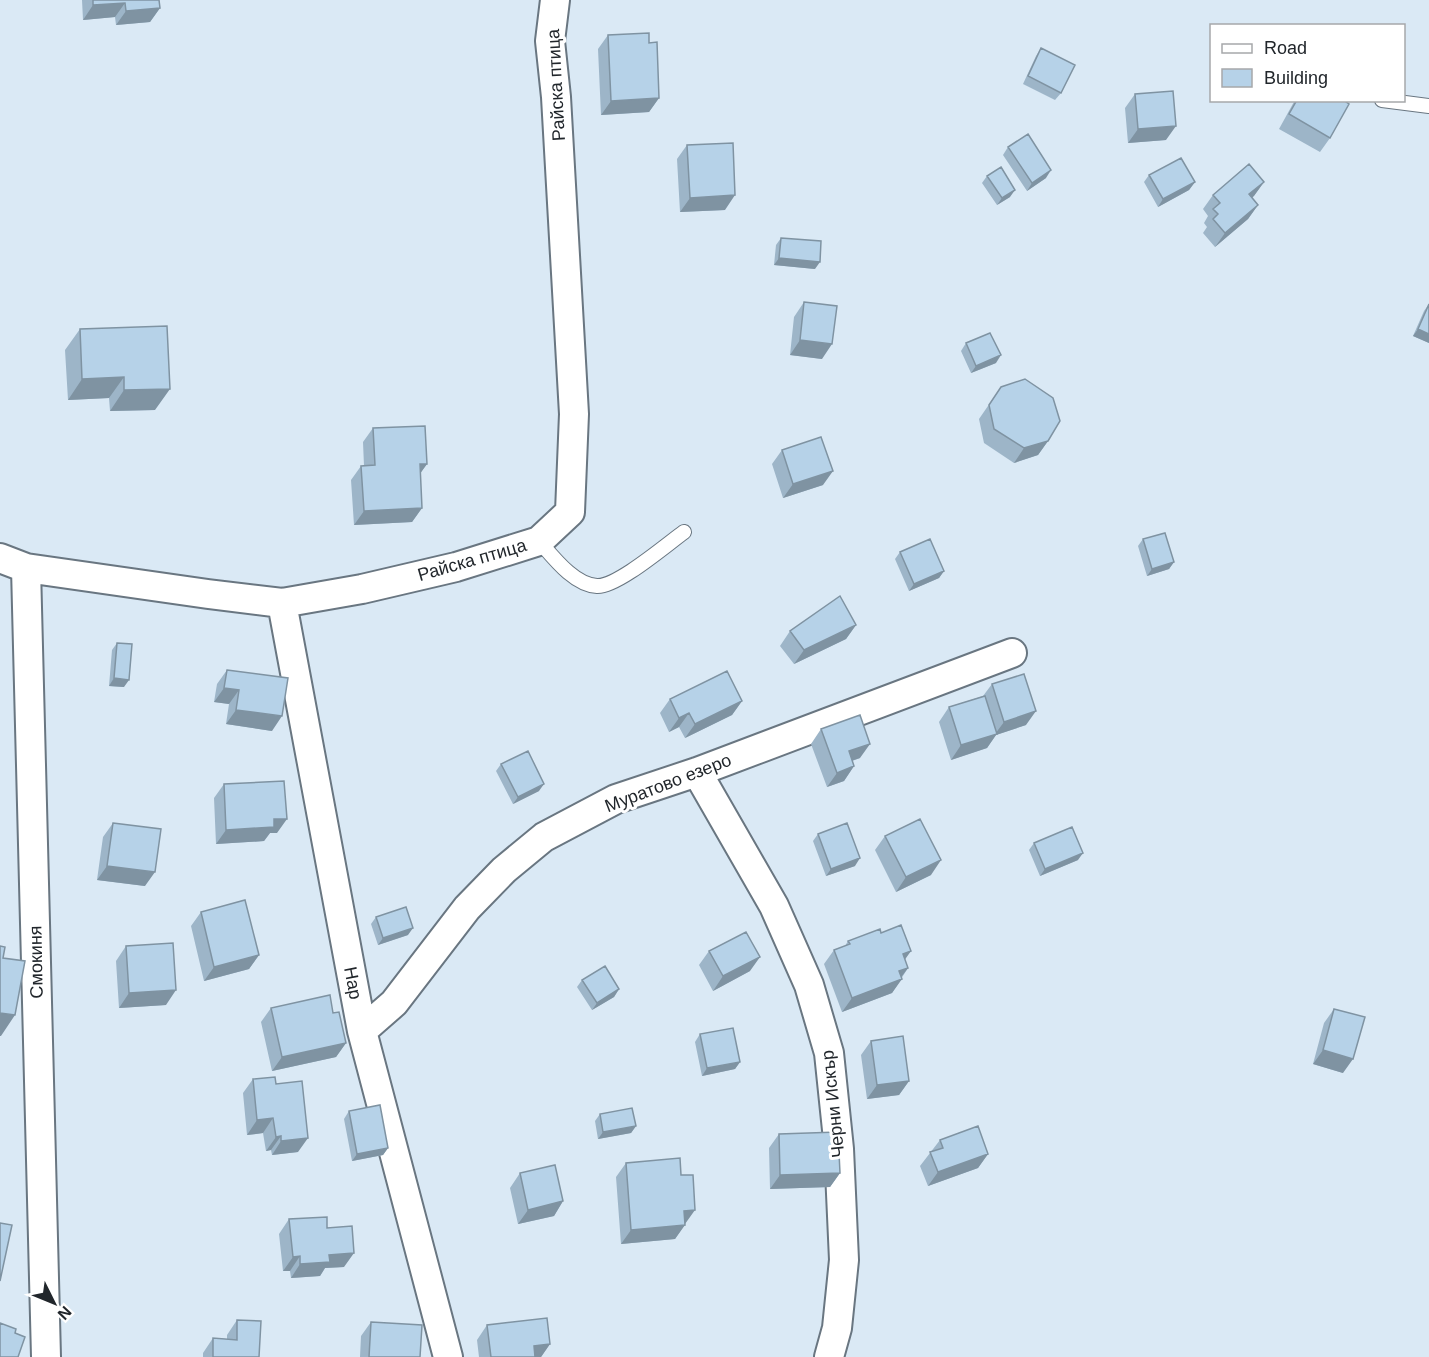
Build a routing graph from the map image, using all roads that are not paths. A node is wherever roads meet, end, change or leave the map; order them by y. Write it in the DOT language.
graph roads {
  1 [pos="555,0"];
  2 [pos="1398,102"];
  3 [pos="1429,106"];
  4 [pos="684,532"];
  5 [pos="539,541"];
  6 [pos="13,563"];
  7 [pos="282,603"];
  8 [pos="1012,653"];
  9 [pos="697,772"];
  10 [pos="362,1031"];
  11 [pos="46,1357"];
  12 [pos="448,1357"];
  13 [pos="829,1357"];
  1 -- 5 [label="street, Райска птица"];
  2 -- 3 [label="lane"];
  4 -- 5 [label="lane"];
  5 -- 7 [label="street, Райска птица"];
  6 -- 7 [label="street, Райска птица"];
  6 -- 11 [label="street, Смокиня"];
  7 -- 10 [label="street, Нар"];
  8 -- 9 [label="street, Муратово езеро"];
  9 -- 10 [label="street, Муратово езеро"];
  9 -- 13 [label="street, Черни Искър"];
  10 -- 12 [label="street, Нар"];
}
